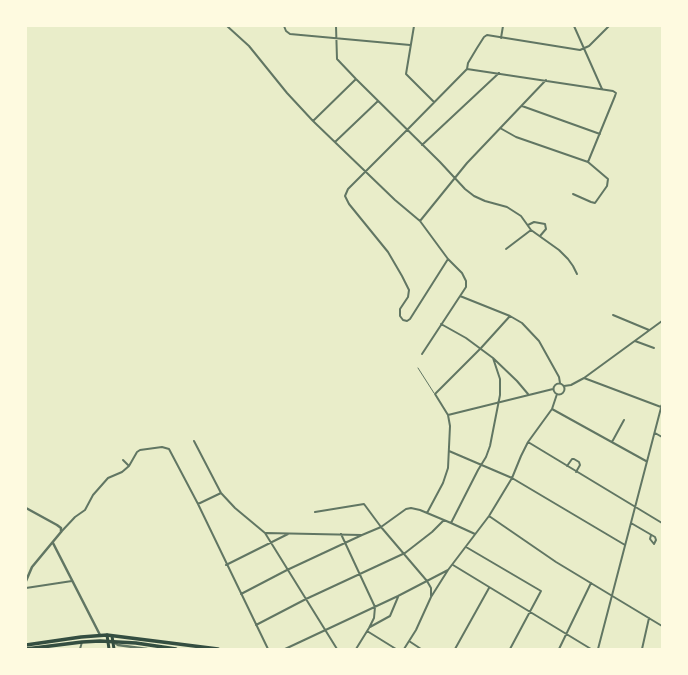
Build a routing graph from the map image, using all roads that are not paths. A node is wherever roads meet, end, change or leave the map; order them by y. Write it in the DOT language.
graph roads {
  1 [pos="227,26"];
  2 [pos="284,26"];
  3 [pos="336,26"];
  4 [pos="414,26"];
  5 [pos="503,26"];
  6 [pos="574,26"];
  7 [pos="609,26"];
  8 [pos="501,38"];
  9 [pos="336,39"];
  10 [pos="410,45"];
  11 [pos="584,49"];
  12 [pos="467,69"];
  13 [pos="499,73"];
  14 [pos="356,79"];
  15 [pos="546,80"];
  16 [pos="602,89"];
  17 [pos="378,101"];
  18 [pos="434,102"];
  19 [pos="522,106"];
  20 [pos="313,121"];
  21 [pos="500,128"];
  22 [pos="407,130"];
  23 [pos="600,134"];
  24 [pos="335,142"];
  25 [pos="422,145"];
  26 [pos="588,162"];
  27 [pos="365,172"];
  28 [pos="455,177"];
  29 [pos="573,194"];
  30 [pos="420,221"];
  31 [pos="528,225"];
  32 [pos="531,230"];
  33 [pos="540,236"];
  34 [pos="506,249"];
  35 [pos="448,259"];
  36 [pos="577,274"];
  37 [pos="460,296"];
  38 [pos="613,315"];
  39 [pos="510,316"];
  40 [pos="662,321"];
  41 [pos="441,324"];
  42 [pos="650,330"];
  43 [pos="634,341"];
  44 [pos="481,348"];
  45 [pos="654,348"];
  46 [pos="422,354"];
  47 [pos="493,358"];
  48 [pos="418,368"];
  49 [pos="584,378"];
  50 [pos="560,383"];
  51 [pos="564,386"];
  52 [pos="553,389"];
  53 [pos="435,394"];
  54 [pos="528,394"];
  55 [pos="558,394"];
  56 [pos="499,402"];
  57 [pos="662,404"];
  58 [pos="661,408"];
  59 [pos="552,409"];
  60 [pos="448,415"];
  61 [pos="624,420"];
  62 [pos="655,433"];
  63 [pos="662,437"];
  64 [pos="194,441"];
  65 [pos="528,442"];
  66 [pos="612,442"];
  67 [pos="449,451"];
  68 [pos="123,460"];
  69 [pos="646,462"];
  70 [pos="481,465"];
  71 [pos="129,466"];
  72 [pos="566,466"];
  73 [pos="576,472"];
  74 [pos="512,478"];
  75 [pos="221,493"];
  76 [pos="198,504"];
  77 [pos="635,507"];
  78 [pos="26,508"];
  79 [pos="315,512"];
  80 [pos="427,513"];
  81 [pos="489,516"];
  82 [pos="444,520"];
  83 [pos="451,523"];
  84 [pos="631,523"];
  85 [pos="662,523"];
  86 [pos="381,527"];
  87 [pos="61,532"];
  88 [pos="265,533"];
  89 [pos="290,534"];
  90 [pos="341,534"];
  91 [pos="475,534"];
  92 [pos="362,535"];
  93 [pos="651,535"];
  94 [pos="53,543"];
  95 [pos="271,543"];
  96 [pos="345,544"];
  97 [pos="625,545"];
  98 [pos="466,547"];
  99 [pos="405,553"];
  100 [pos="226,565"];
  101 [pos="453,565"];
  102 [pos="287,570"];
  103 [pos="448,570"];
  104 [pos="360,575"];
  105 [pos="26,581"];
  106 [pos="72,581"];
  107 [pos="427,581"];
  108 [pos="591,583"];
  109 [pos="26,588"];
  110 [pos="489,588"];
  111 [pos="241,594"];
  112 [pos="612,595"];
  113 [pos="398,596"];
  114 [pos="431,597"];
  115 [pos="306,599"];
  116 [pos="375,606"];
  117 [pos="530,612"];
  118 [pos="649,618"];
  119 [pos="256,625"];
  120 [pos="662,626"];
  121 [pos="369,628"];
  122 [pos="324,630"];
  123 [pos="368,631"];
  124 [pos="566,634"];
  125 [pos="100,635"];
  126 [pos="107,636"];
  127 [pos="112,636"];
  128 [pos="107,641"];
  129 [pos="113,641"];
  130 [pos="409,641"];
  131 [pos="82,642"];
  132 [pos="26,645"];
  133 [pos="54,647"];
  134 [pos="26,649"];
  135 [pos="80,649"];
  136 [pos="109,649"];
  137 [pos="114,649"];
  138 [pos="147,649"];
  139 [pos="176,649"];
  140 [pos="218,649"];
  141 [pos="268,649"];
  142 [pos="285,649"];
  143 [pos="336,649"];
  144 [pos="356,649"];
  145 [pos="396,649"];
  146 [pos="404,649"];
  147 [pos="421,649"];
  148 [pos="455,649"];
  149 [pos="510,649"];
  150 [pos="559,649"];
  151 [pos="591,649"];
  152 [pos="598,649"];
  153 [pos="642,649"];
  1 -- 20 [label="street"];
  2 -- 9 [label="street"];
  3 -- 9 [label="street"];
  4 -- 10 [label="street"];
  5 -- 8 [label="street"];
  6 -- 11 [label="street"];
  7 -- 11 [label="street"];
  8 -- 11 [label="street"];
  8 -- 12 [label="street"];
  9 -- 10 [label="street"];
  9 -- 14 [label="street"];
  10 -- 18 [label="street"];
  11 -- 16 [label="street"];
  12 -- 13 [label="street"];
  12 -- 18 [label="street"];
  13 -- 15 [label="street"];
  13 -- 25 [label="street"];
  14 -- 17 [label="street"];
  14 -- 20 [label="street"];
  15 -- 16 [label="street"];
  15 -- 19 [label="street"];
  16 -- 23 [label="street"];
  17 -- 22 [label="street"];
  17 -- 24 [label="street"];
  18 -- 22 [label="street"];
  19 -- 21 [label="street"];
  19 -- 23 [label="street"];
  20 -- 24 [label="street"];
  21 -- 26 [label="street"];
  21 -- 28 [label="street"];
  22 -- 25 [label="street"];
  22 -- 27 [label="street"];
  23 -- 26 [label="street"];
  24 -- 27 [label="street"];
  25 -- 28 [label="street"];
  26 -- 29 [label="street"];
  27 -- 30 [label="street"];
  27 -- 35 [label="street"];
  28 -- 30 [label="street"];
  28 -- 31 [label="street"];
  30 -- 35 [label="street"];
  31 -- 32 [label="street"];
  31 -- 33 [label="street"];
  32 -- 33 [label="street"];
  32 -- 34 [label="street"];
  33 -- 36 [label="street"];
  35 -- 37 [label="street"];
  37 -- 39 [label="street"];
  37 -- 41 [label="street"];
  38 -- 42 [label="street"];
  39 -- 44 [label="street"];
  39 -- 50 [label="street"];
  40 -- 42 [label="street"];
  41 -- 44 [label="street"];
  41 -- 46 [label="street"];
  42 -- 43 [label="street"];
  43 -- 45 [label="street"];
  43 -- 49 [label="street"];
  44 -- 47 [label="street"];
  44 -- 53 [label="street"];
  47 -- 54 [label="street"];
  47 -- 56 [label="street"];
  48 -- 53 [label="lane"];
  49 -- 51 [label="street"];
  49 -- 58 [label="street"];
  50 -- 51 [label="street"];
  50 -- 52 [label="street"];
  51 -- 55 [label="street"];
  52 -- 54 [label="street"];
  52 -- 55 [label="street"];
  53 -- 60 [label="street"];
  54 -- 56 [label="street"];
  55 -- 59 [label="street"];
  56 -- 60 [label="street"];
  56 -- 70 [label="street"];
  57 -- 58 [label="street"];
  58 -- 62 [label="street"];
  59 -- 65 [label="street"];
  59 -- 66 [label="street"];
  60 -- 67 [label="street"];
  61 -- 66 [label="street"];
  62 -- 63 [label="street"];
  62 -- 69 [label="street"];
  64 -- 75 [label="street"];
  65 -- 72 [label="street"];
  65 -- 74 [label="street"];
  66 -- 69 [label="street"];
  67 -- 70 [label="street"];
  67 -- 80 [label="street"];
  68 -- 71 [label="street"];
  69 -- 77 [label="street"];
  70 -- 74 [label="street"];
  70 -- 83 [label="street"];
  71 -- 76 [label="street"];
  71 -- 87 [label="street"];
  72 -- 73 [label="street"];
  72 -- 73 [label="street"];
  73 -- 77 [label="street"];
  74 -- 81 [label="street"];
  74 -- 97 [label="street"];
  75 -- 76 [label="street"];
  75 -- 88 [label="street"];
  76 -- 100 [label="street"];
  77 -- 84 [label="street"];
  77 -- 85 [label="street"];
  78 -- 87 [label="street"];
  79 -- 86 [label="street"];
  80 -- 82 [label="street"];
  80 -- 86 [label="street"];
  81 -- 91 [label="street"];
  81 -- 108 [label="street"];
  82 -- 83 [label="street"];
  82 -- 99 [label="street"];
  83 -- 91 [label="street"];
  84 -- 93 [label="street"];
  84 -- 97 [label="street"];
  86 -- 92 [label="street"];
  86 -- 99 [label="street"];
  87 -- 94 [label="street"];
  88 -- 89 [label="street"];
  88 -- 95 [label="street"];
  89 -- 90 [label="street"];
  89 -- 95 [label="street"];
  90 -- 92 [label="street"];
  90 -- 96 [label="street"];
  91 -- 98 [label="street"];
  92 -- 96 [label="street"];
  94 -- 105 [label="street"];
  94 -- 106 [label="street"];
  95 -- 100 [label="street"];
  95 -- 102 [label="street"];
  96 -- 102 [label="street"];
  96 -- 104 [label="street"];
  97 -- 112 [label="street"];
  98 -- 101 [label="street"];
  98 -- 117 [label="street"];
  99 -- 104 [label="street"];
  99 -- 107 [label="street"];
  100 -- 111 [label="street"];
  101 -- 103 [label="street"];
  101 -- 110 [label="street"];
  102 -- 111 [label="street"];
  102 -- 115 [label="street"];
  103 -- 107 [label="street"];
  103 -- 114 [label="street"];
  104 -- 115 [label="street"];
  104 -- 116 [label="street"];
  106 -- 109 [label="street"];
  106 -- 125 [label="street"];
  107 -- 113 [label="street"];
  107 -- 114 [label="street"];
  108 -- 112 [label="street"];
  108 -- 124 [label="street"];
  110 -- 117 [label="street"];
  110 -- 148 [label="street"];
  111 -- 119 [label="street"];
  112 -- 118 [label="street"];
  112 -- 152 [label="street"];
  113 -- 116 [label="street"];
  113 -- 121 [label="street"];
  114 -- 130 [label="street"];
  115 -- 119 [label="street"];
  115 -- 122 [label="street"];
  116 -- 121 [label="street"];
  116 -- 122 [label="street"];
  117 -- 124 [label="street"];
  117 -- 149 [label="street"];
  118 -- 120 [label="street"];
  118 -- 153 [label="street"];
  119 -- 141 [label="street"];
  121 -- 123 [label="street"];
  122 -- 142 [label="street"];
  122 -- 143 [label="street"];
  123 -- 144 [label="street"];
  123 -- 145 [label="street"];
  124 -- 150 [label="street"];
  124 -- 151 [label="street"];
  125 -- 126 [label="main road"];
  125 -- 132 [label="main road"];
  126 -- 127 [label="main road"];
  126 -- 128 [label="main road"];
  127 -- 129 [label="main road"];
  127 -- 140 [label="main road"];
  128 -- 129 [label="main road"];
  128 -- 131 [label="main road"];
  128 -- 136 [label="main road"];
  129 -- 137 [label="main road"];
  129 -- 138 [label="street"];
  129 -- 139 [label="main road"];
  130 -- 146 [label="street"];
  130 -- 147 [label="street"];
  131 -- 133 [label="main road"];
  131 -- 135 [label="street"];
  133 -- 134 [label="main road"];
}
